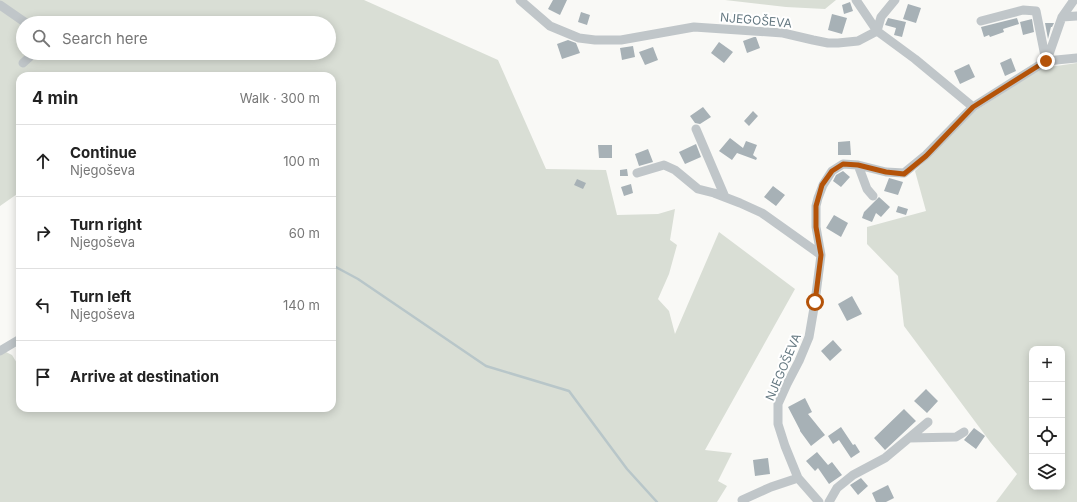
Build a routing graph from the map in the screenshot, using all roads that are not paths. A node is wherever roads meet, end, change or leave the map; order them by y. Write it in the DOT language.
graph roads {
  1 [pos="520,0"];
  2 [pos="856,0"];
  3 [pos="895,0"];
  4 [pos="1074,0"];
  5 [pos="0,5"];
  6 [pos="16,16"];
  7 [pos="1077,16"];
  8 [pos="1062,17"];
  9 [pos="981,21"];
  10 [pos="877,31"];
  11 [pos="1077,58"];
  12 [pos="27,60"];
  13 [pos="1046,61"];
  14 [pos="23,64"];
  15 [pos="973,107"];
  16 [pos="696,129"];
  17 [pos="858,165"];
  18 [pos="637,173"];
  19 [pos="873,196"];
  20 [pos="725,197"];
  21 [pos="821,255"];
  22 [pos="16,341"];
  23 [pos="0,351"];
  24 [pos="928,422"];
  25 [pos="964,432"];
  26 [pos="909,438"];
  27 [pos="798,478"];
  28 [pos="742,500"];
  29 [pos="819,502"];
  30 [pos="829,502"];
  1 -- 10 [label="street, NJEGOŠEVA"];
  2 -- 10 [label="street"];
  3 -- 10 [label="street"];
  4 -- 8 [label="street"];
  5 -- 6 [label="street"];
  7 -- 8 [label="street"];
  8 -- 13 [label="street"];
  9 -- 13 [label="street"];
  10 -- 15 [label="street"];
  11 -- 13 [label="street, NJEGOŠEVA"];
  12 -- 14 [label="street"];
  13 -- 15 [label="street, NJEGOŠEVA"];
  15 -- 17 [label="street, NJEGOŠEVA"];
  16 -- 20 [label="street"];
  17 -- 19 [label="street"];
  17 -- 21 [label="street, NJEGOŠEVA"];
  18 -- 20 [label="street"];
  20 -- 21 [label="street"];
  21 -- 27 [label="street, NJEGOŠEVA"];
  22 -- 23 [label="street"];
  24 -- 26 [label="street"];
  25 -- 26 [label="street"];
  26 -- 30 [label="street"];
  27 -- 28 [label="street"];
  27 -- 29 [label="street, NJEGOŠEVA"];
}
